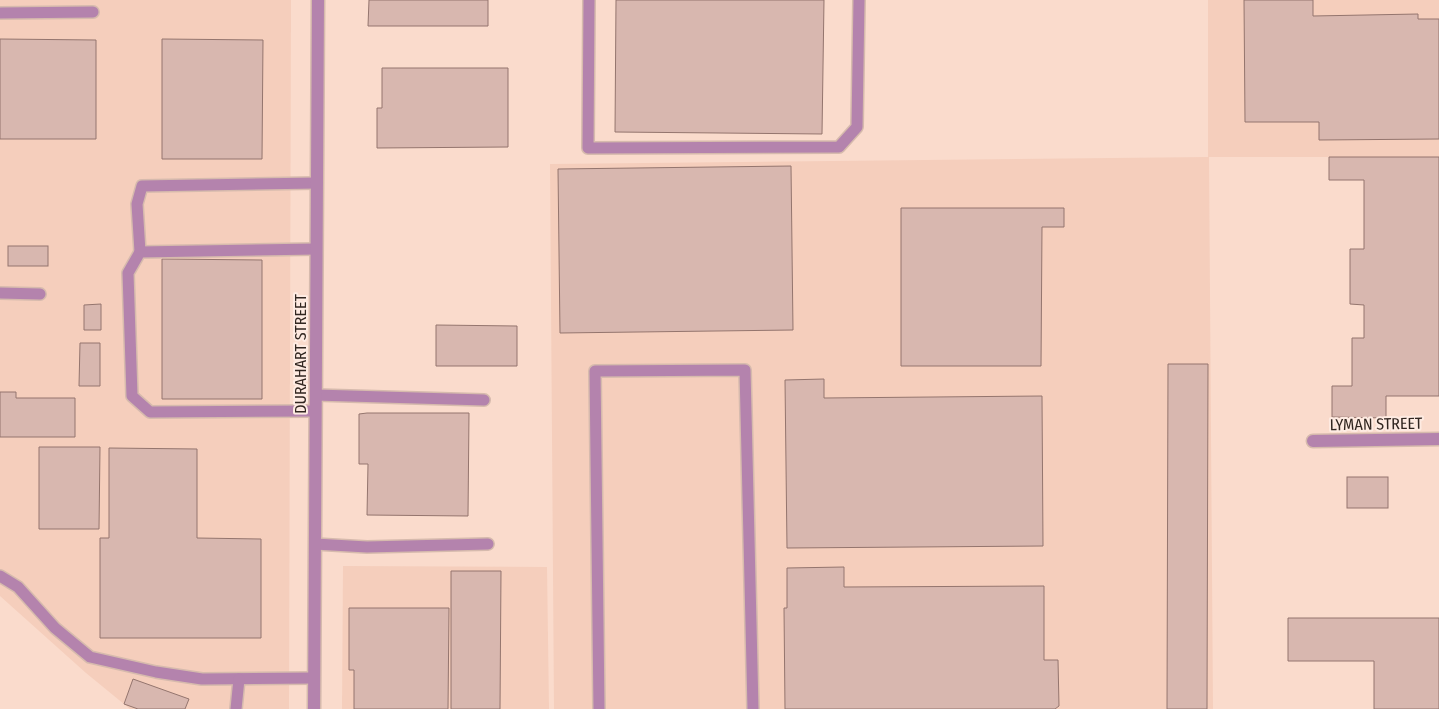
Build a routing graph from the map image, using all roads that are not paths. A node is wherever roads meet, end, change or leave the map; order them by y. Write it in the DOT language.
graph roads {
  1 [pos="318,0"];
  2 [pos="589,0"];
  3 [pos="859,0"];
  4 [pos="93,12"];
  5 [pos="0,13"];
  6 [pos="317,183"];
  7 [pos="316,249"];
  8 [pos="140,252"];
  9 [pos="0,293"];
  10 [pos="40,294"];
  11 [pos="316,395"];
  12 [pos="484,400"];
  13 [pos="316,411"];
  14 [pos="1439,439"];
  15 [pos="1312,441"];
  16 [pos="315,544"];
  17 [pos="488,544"];
  18 [pos="0,576"];
  19 [pos="314,678"];
  20 [pos="239,679"];
  21 [pos="236,709"];
  22 [pos="314,709"];
  23 [pos="599,709"];
  24 [pos="753,709"];
  1 -- 6 [label="street, DURAHART STREET"];
  2 -- 3 [label="lane"];
  4 -- 5 [label="lane"];
  6 -- 7 [label="street, DURAHART STREET"];
  6 -- 8 [label="lane"];
  7 -- 8 [label="lane"];
  7 -- 11 [label="street, DURAHART STREET"];
  8 -- 13 [label="lane"];
  9 -- 10 [label="lane"];
  11 -- 12 [label="lane"];
  11 -- 13 [label="street, DURAHART STREET"];
  13 -- 16 [label="street, DURAHART STREET"];
  14 -- 15 [label="street, LYMAN STREET"];
  16 -- 17 [label="lane"];
  16 -- 19 [label="street, DURAHART STREET"];
  18 -- 20 [label="lane"];
  19 -- 20 [label="lane"];
  19 -- 22 [label="street, DURAHART STREET"];
  20 -- 21 [label="lane"];
  23 -- 24 [label="lane"];
}
